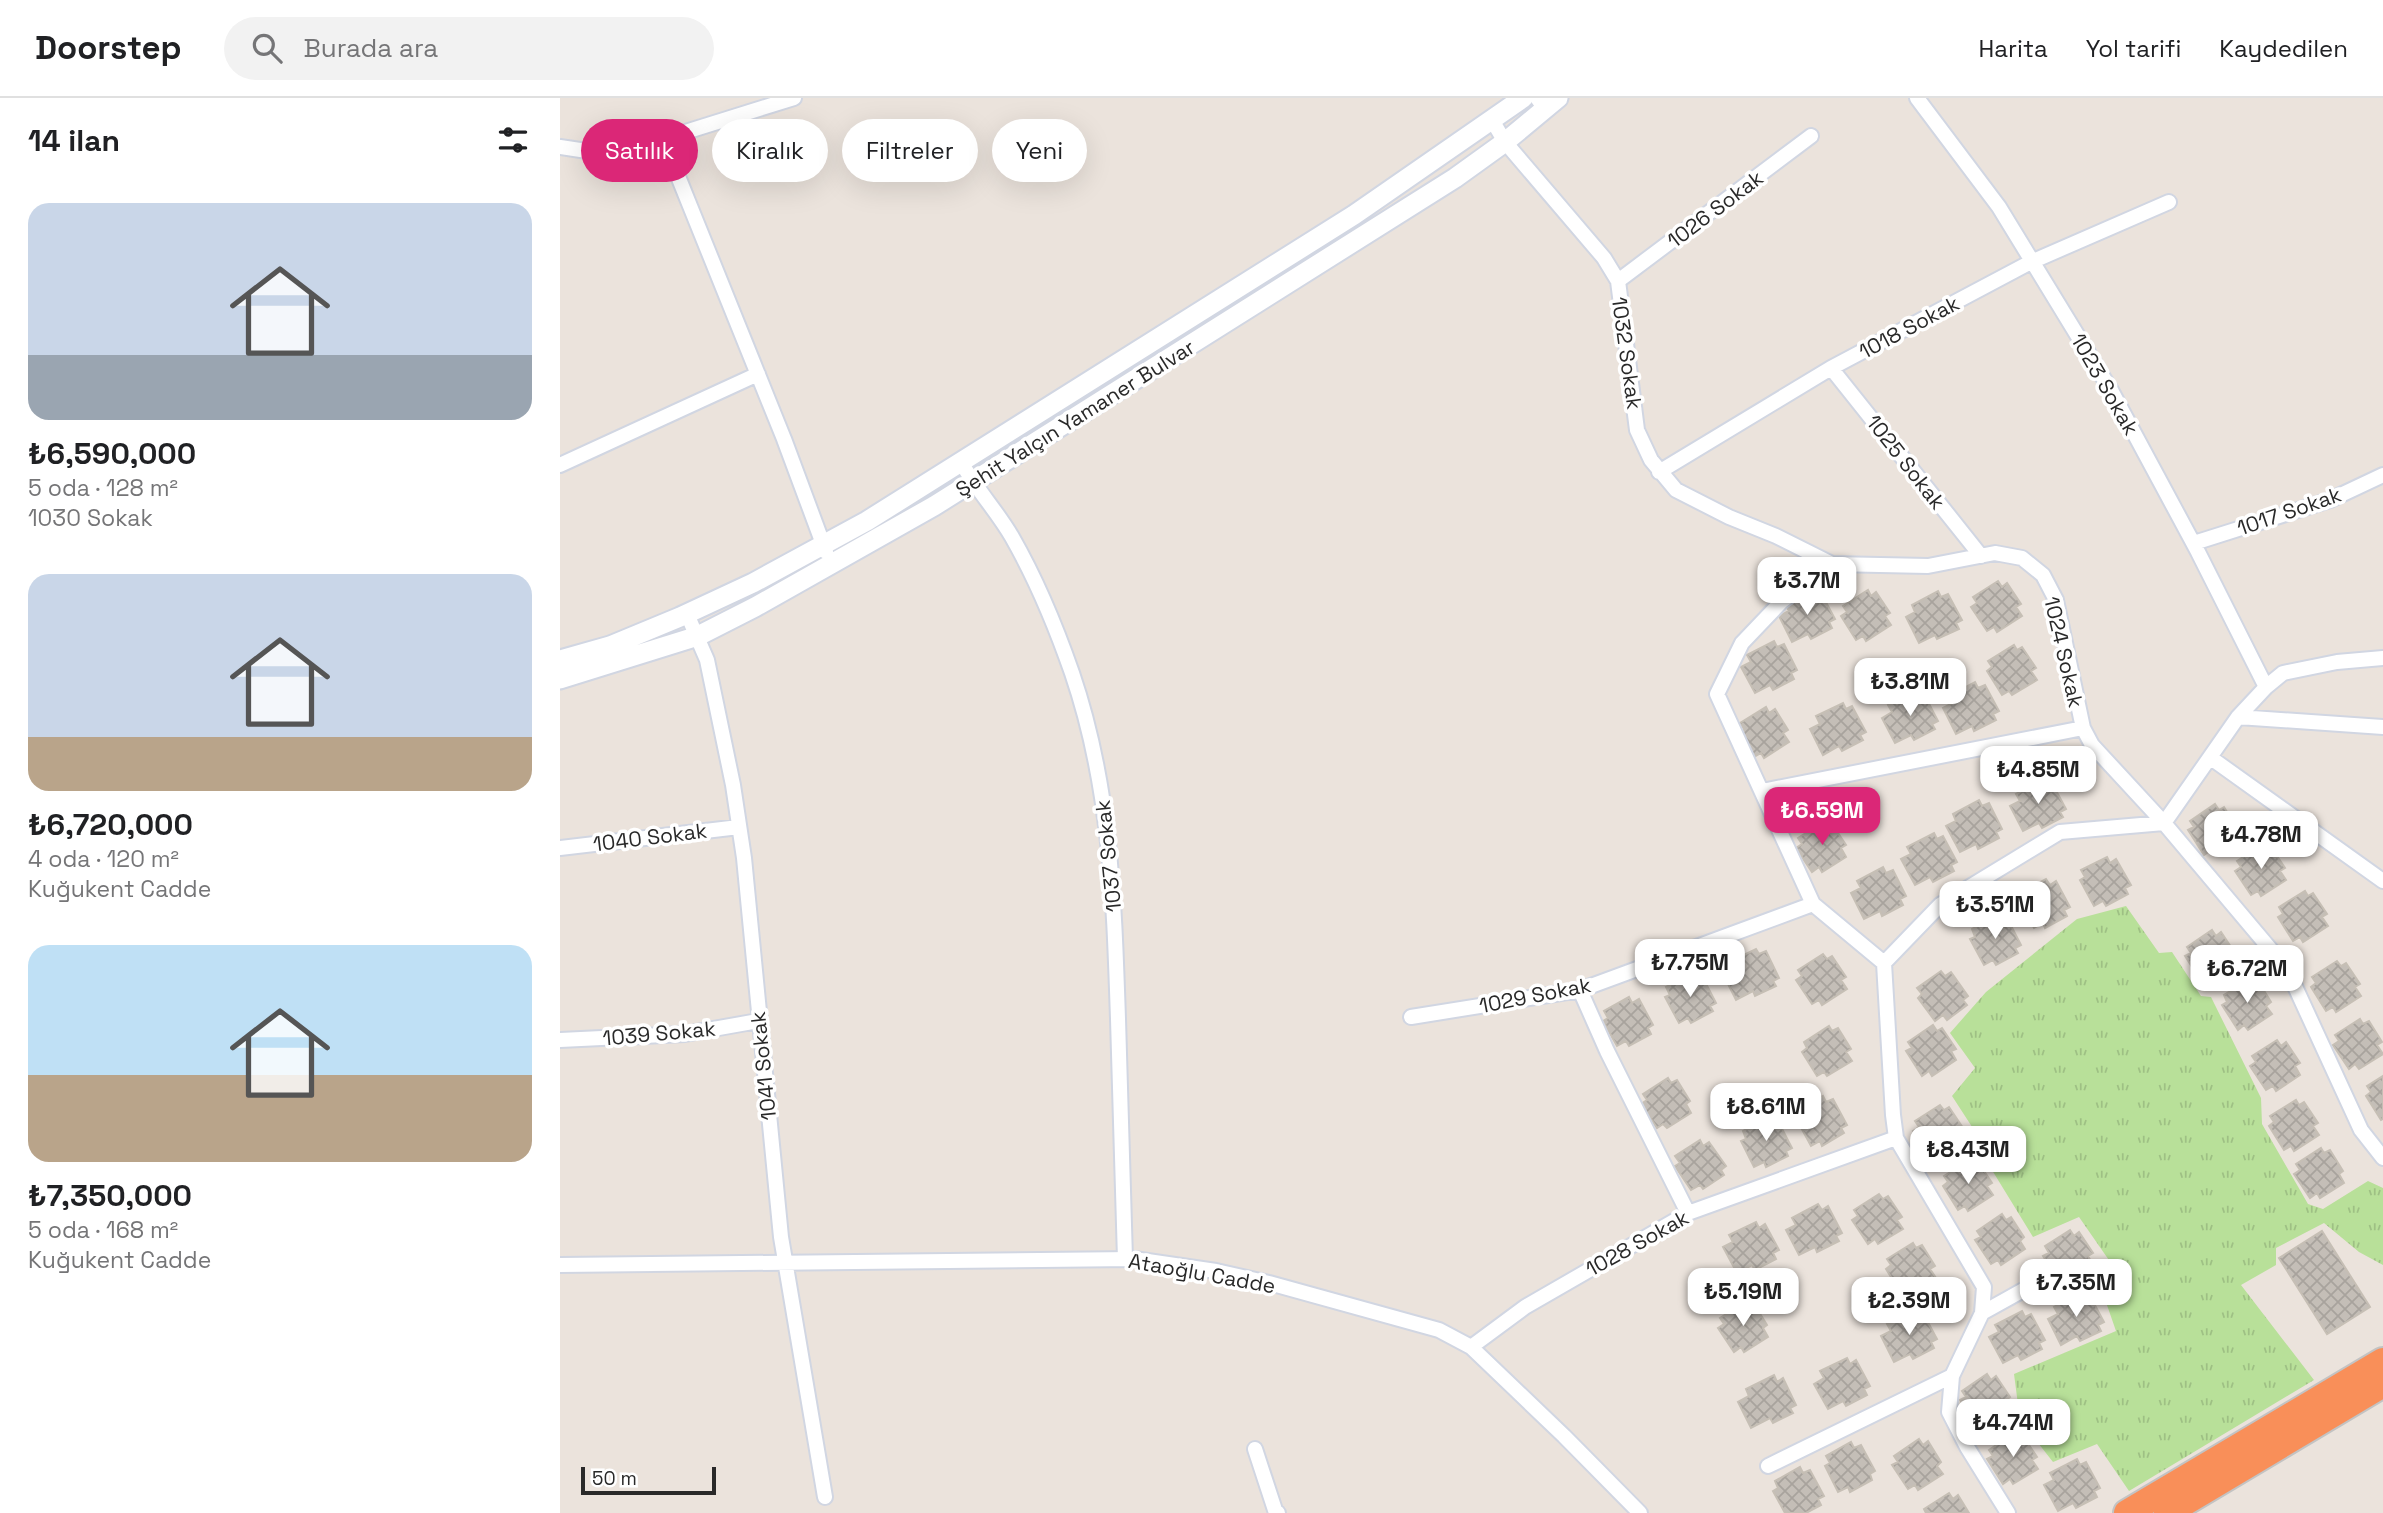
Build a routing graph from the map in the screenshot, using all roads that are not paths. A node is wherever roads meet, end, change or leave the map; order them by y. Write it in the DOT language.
graph roads {
  1 [pos="794,98"];
  2 [pos="1523,98"];
  3 [pos="1917,98"];
  4 [pos="1547,102"];
  5 [pos="1492,120"];
  6 [pos="698,128"];
  7 [pos="1811,136"];
  8 [pos="1505,142"];
  9 [pos="560,146"];
  10 [pos="581,150"];
  11 [pos="680,182"];
  12 [pos="2169,202"];
  13 [pos="2031,262"];
  14 [pos="1618,281"];
  15 [pos="1832,368"];
  16 [pos="758,374"];
  17 [pos="961,463"];
  18 [pos="560,465"];
  19 [pos="1659,472"];
  20 [pos="2383,475"];
  21 [pos="972,482"];
  22 [pos="2193,543"];
  23 [pos="822,544"];
  24 [pos="1980,556"];
  25 [pos="831,562"];
  26 [pos="1832,564"];
  27 [pos="687,614"];
  28 [pos="698,636"];
  29 [pos="2383,658"];
  30 [pos="560,660"];
  31 [pos="560,678"];
  32 [pos="2266,687"];
  33 [pos="2238,717"];
  34 [pos="2383,727"];
  35 [pos="2083,729"];
  36 [pos="2211,758"];
  37 [pos="1762,791"];
  38 [pos="2164,823"];
  39 [pos="739,827"];
  40 [pos="560,848"];
  41 [pos="2383,881"];
  42 [pos="1813,904"];
  43 [pos="1884,962"];
  44 [pos="1580,990"];
  45 [pos="1411,1017"];
  46 [pos="758,1021"];
  47 [pos="560,1040"];
  48 [pos="1896,1138"];
  49 [pos="2383,1158"];
  50 [pos="1688,1213"];
  51 [pos="1125,1259"];
  52 [pos="785,1261"];
  53 [pos="560,1265"];
  54 [pos="2045,1278"];
  55 [pos="1982,1313"];
  56 [pos="1471,1346"];
  57 [pos="2383,1361"];
  58 [pos="1952,1376"];
  59 [pos="2383,1384"];
  60 [pos="1255,1449"];
  61 [pos="1768,1466"];
  62 [pos="825,1497"];
  63 [pos="1278,1513"];
  64 [pos="1640,1513"];
  65 [pos="2008,1513"];
  66 [pos="2127,1513"];
  67 [pos="2168,1513"];
  1 -- 6 [label="street"];
  2 -- 5 [label="street"];
  3 -- 13 [label="street, 1023 Sokak"];
  4 -- 8 [label="street, Şehit Yalçın Yamaner Bulvar"];
  5 -- 8 [label="street, 1032 Sokak"];
  5 -- 17 [label="street"];
  7 -- 14 [label="street, 1026 Sokak"];
  8 -- 14 [label="street, 1032 Sokak"];
  8 -- 21 [label="street, Şehit Yalçın Yamaner Bulvar"];
  9 -- 10 [label="street"];
  11 -- 16 [label="street"];
  12 -- 13 [label="street, 1018 Sokak"];
  13 -- 15 [label="street, 1018 Sokak"];
  13 -- 22 [label="street, 1023 Sokak"];
  14 -- 19 [label="street, 1032 Sokak"];
  15 -- 19 [label="street, 1018 Sokak"];
  15 -- 24 [label="street, 1025 Sokak"];
  16 -- 18 [label="street"];
  16 -- 23 [label="street"];
  17 -- 21 [label="street, 1037 Sokak"];
  17 -- 23 [label="street"];
  19 -- 26 [label="street, 1024 Sokak"];
  20 -- 22 [label="street, 1017 Sokak"];
  21 -- 25 [label="street, Şehit Yalçın Yamaner Bulvar"];
  21 -- 51 [label="street, 1037 Sokak"];
  22 -- 32 [label="street, 1023 Sokak"];
  23 -- 25 [label="street"];
  23 -- 27 [label="street"];
  24 -- 26 [label="street, 1024 Sokak"];
  24 -- 35 [label="street, 1024 Sokak"];
  25 -- 28 [label="street, Şehit Yalçın Yamaner Bulvar"];
  26 -- 37 [label="street"];
  27 -- 28 [label="street, 1041 Sokak"];
  27 -- 30 [label="street"];
  28 -- 31 [label="street, Şehit Yalçın Yamaner Bulvar"];
  28 -- 39 [label="street, 1041 Sokak"];
  29 -- 32 [label="street"];
  32 -- 33 [label="street"];
  33 -- 34 [label="street"];
  33 -- 36 [label="street"];
  35 -- 37 [label="street"];
  35 -- 38 [label="street, 1024 Sokak"];
  36 -- 38 [label="street"];
  36 -- 41 [label="street"];
  37 -- 42 [label="street"];
  38 -- 43 [label="street"];
  38 -- 49 [label="street, 1024 Sokak"];
  39 -- 40 [label="street, 1040 Sokak"];
  39 -- 46 [label="street, 1041 Sokak"];
  42 -- 43 [label="street"];
  42 -- 44 [label="street, 1029 Sokak"];
  43 -- 48 [label="street"];
  44 -- 45 [label="street, 1029 Sokak"];
  44 -- 50 [label="street"];
  46 -- 47 [label="street, 1039 Sokak"];
  46 -- 52 [label="street, 1041 Sokak"];
  48 -- 50 [label="street, 1028 Sokak"];
  48 -- 55 [label="street"];
  50 -- 56 [label="street, 1028 Sokak"];
  51 -- 52 [label="street, Ataoğlu Cadde"];
  51 -- 56 [label="street, Ataoğlu Cadde"];
  52 -- 53 [label="street, Ataoğlu Cadde"];
  52 -- 62 [label="street, 1041 Sokak"];
  54 -- 55 [label="street"];
  55 -- 58 [label="street"];
  56 -- 64 [label="street, Ataoğlu Cadde"];
  57 -- 66 [label="highway"];
  58 -- 61 [label="street"];
  58 -- 65 [label="street"];
  59 -- 67 [label="highway"];
  60 -- 63 [label="street"];
}
